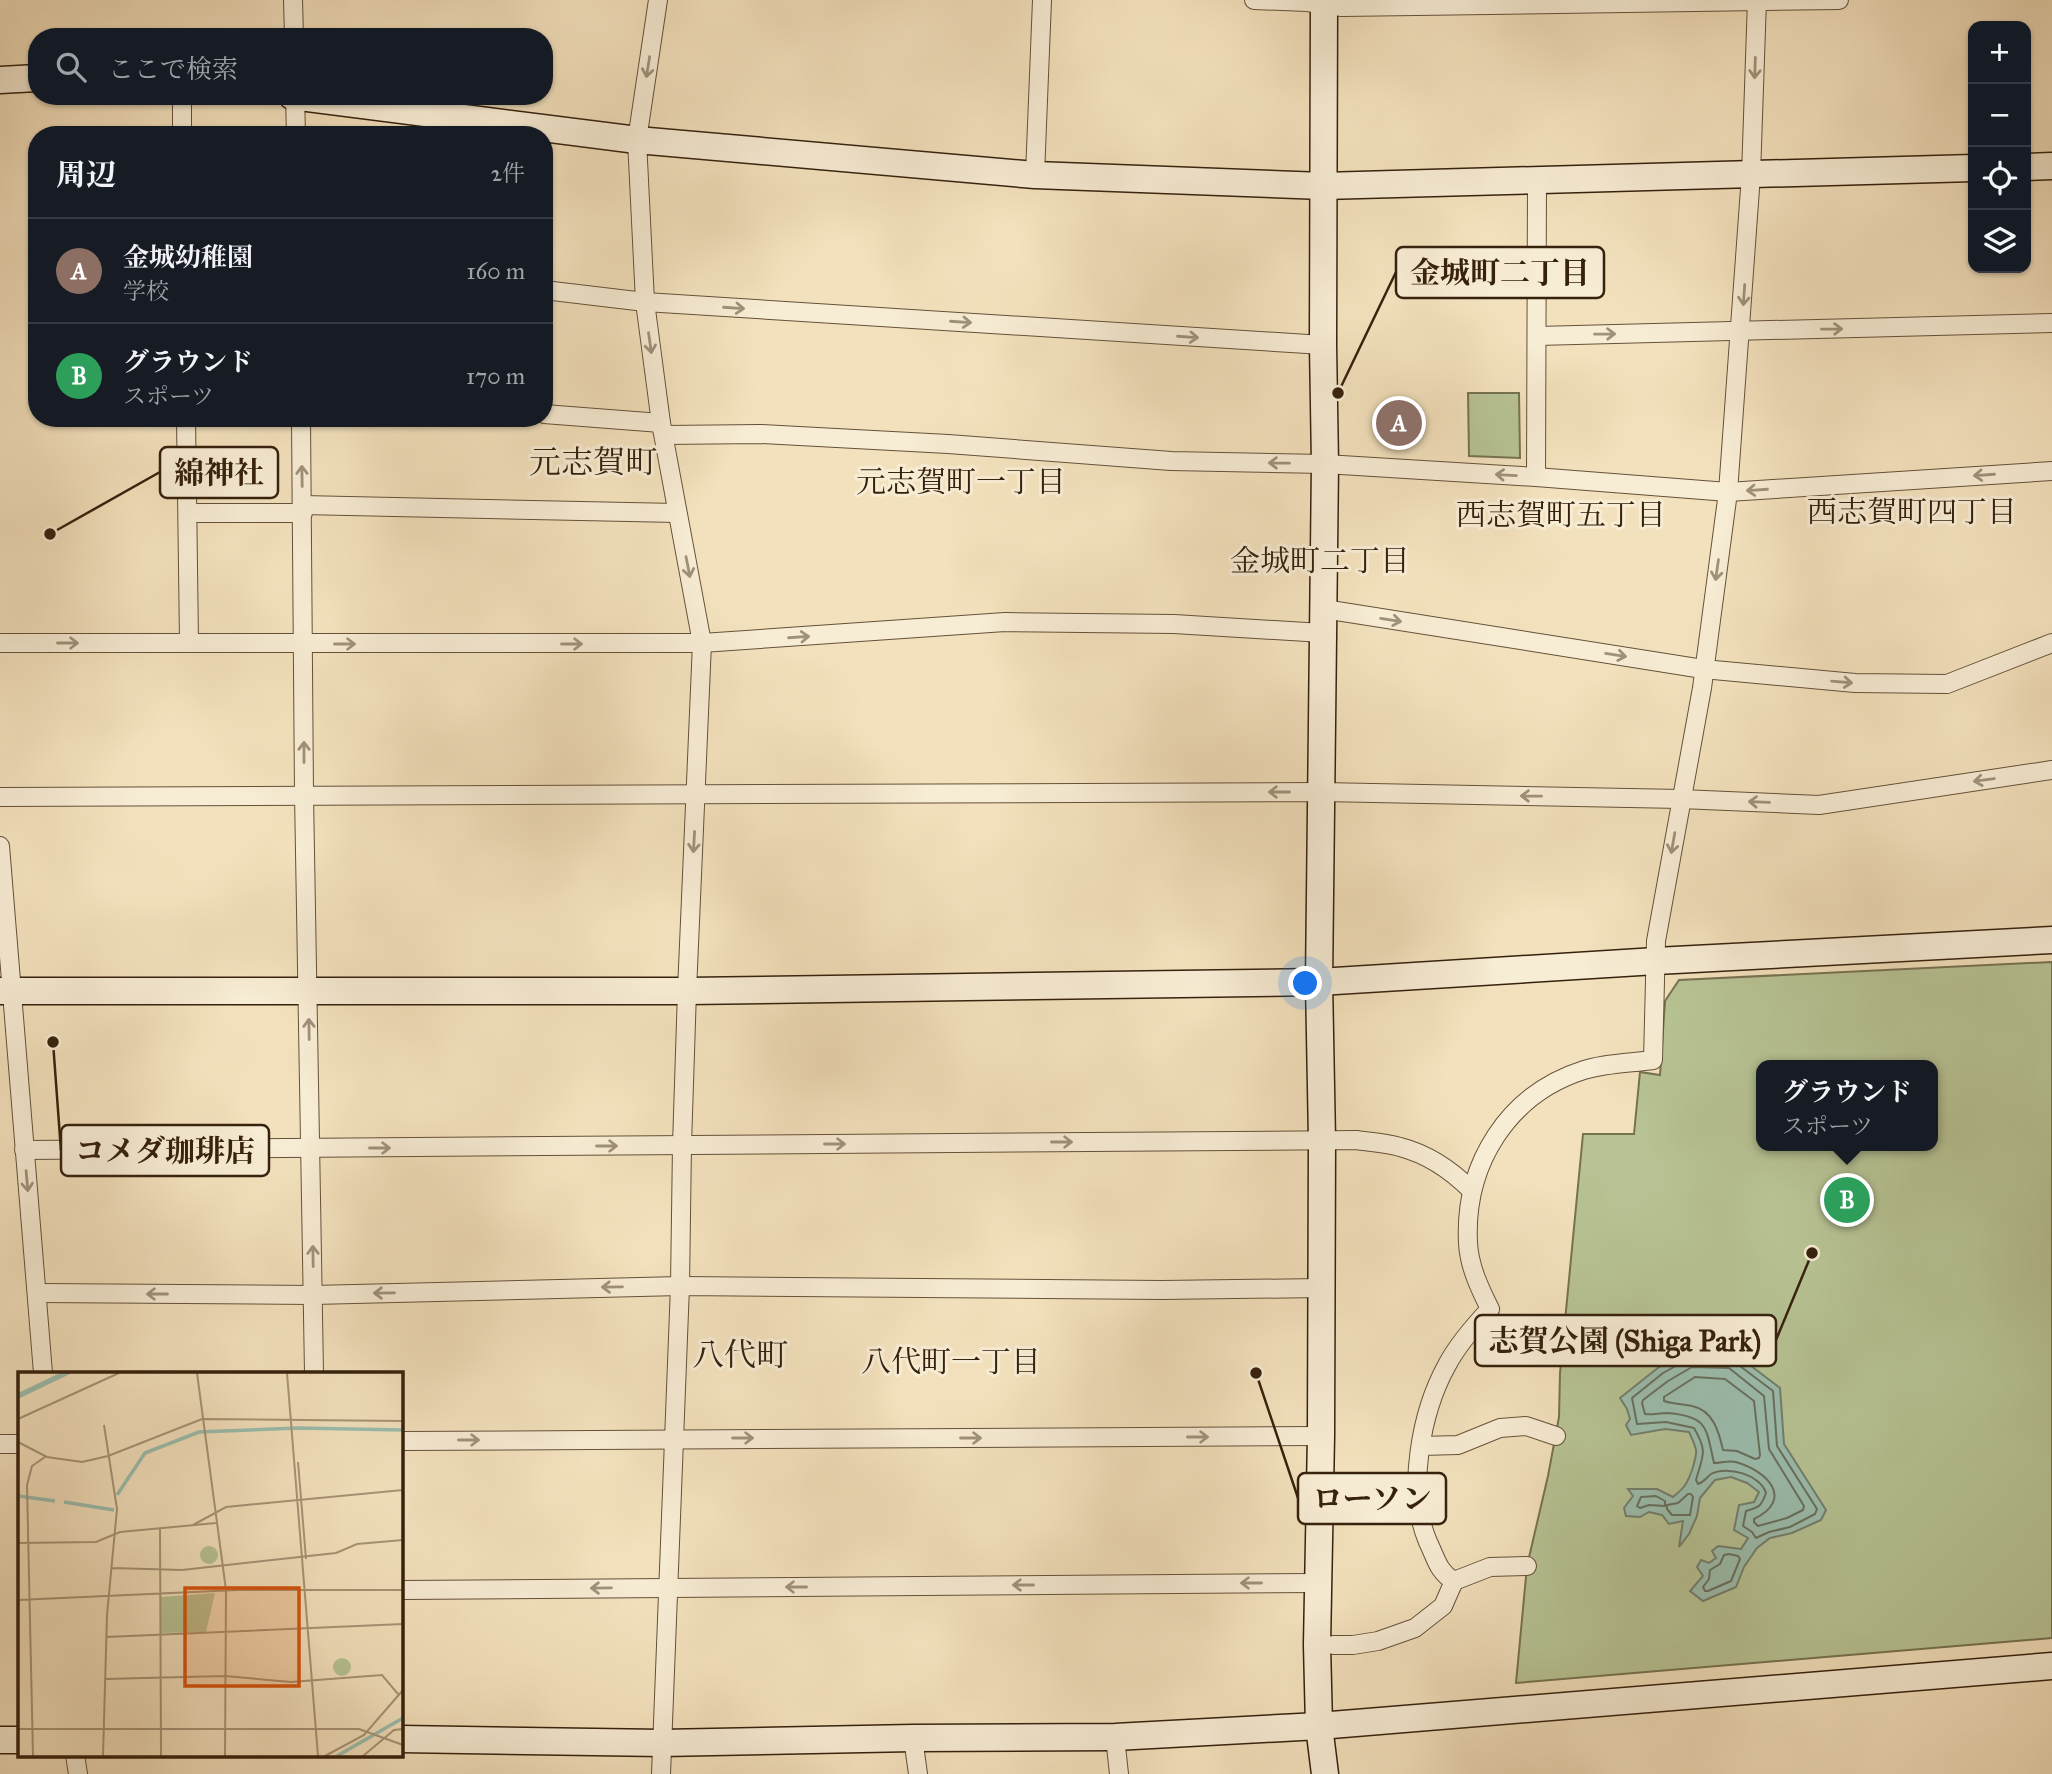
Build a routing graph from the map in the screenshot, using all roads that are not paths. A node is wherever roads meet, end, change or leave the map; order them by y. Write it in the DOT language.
graph roads {
  1 [pos="293,0"];
  2 [pos="658,0"];
  3 [pos="1042,0"];
  4 [pos="1254,0"];
  5 [pos="1839,0"];
  6 [pos="1757,1"];
  7 [pos="1324,2"];
  8 [pos="293,28"];
  9 [pos="28,78"];
  10 [pos="0,80"];
  11 [pos="182,105"];
  12 [pos="294,105"];
  13 [pos="364,105"];
  14 [pos="183,126"];
  15 [pos="296,126"];
  16 [pos="528,126"];
  17 [pos="553,129"];
  18 [pos="637,140"];
  19 [pos="2052,166"];
  20 [pos="2031,167"];
  21 [pos="1968,169"];
  22 [pos="1751,175"];
  23 [pos="1035,176"];
  24 [pos="1537,180"];
  25 [pos="1323,186"];
  26 [pos="553,291"];
  27 [pos="645,302"];
  28 [pos="2052,323"];
  29 [pos="1741,331"];
  30 [pos="1536,336"];
  31 [pos="1323,345"];
  32 [pos="553,415"];
  33 [pos="186,427"];
  34 [pos="302,427"];
  35 [pos="663,429"];
  36 [pos="1325,464"];
  37 [pos="2052,471"];
  38 [pos="1536,477"];
  39 [pos="1728,492"];
  40 [pos="303,509"];
  41 [pos="188,513"];
  42 [pos="677,513"];
  43 [pos="1323,621"];
  44 [pos="190,642"];
  45 [pos="0,643"];
  46 [pos="702,643"];
  47 [pos="2052,643"];
  48 [pos="304,644"];
  49 [pos="1703,669"];
  50 [pos="2052,770"];
  51 [pos="1322,792"];
  52 [pos="304,794"];
  53 [pos="696,794"];
  54 [pos="0,797"];
  55 [pos="1681,799"];
  56 [pos="0,846"];
  57 [pos="2052,940"];
  58 [pos="1656,961"];
  59 [pos="1320,982"];
  60 [pos="308,990"];
  61 [pos="6,991"];
  62 [pos="687,991"];
  63 [pos="1322,1140"];
  64 [pos="682,1145"];
  65 [pos="311,1149"];
  66 [pos="24,1150"];
  67 [pos="1471,1190"];
  68 [pos="680,1286"];
  69 [pos="1321,1288"];
  70 [pos="38,1293"];
  71 [pos="313,1295"];
  72 [pos="43,1372"];
  73 [pos="314,1372"];
  74 [pos="1321,1436"];
  75 [pos="1556,1436"];
  76 [pos="675,1439"];
  77 [pos="402,1441"];
  78 [pos="0,1444"];
  79 [pos="18,1444"];
  80 [pos="1421,1446"];
  81 [pos="1527,1566"];
  82 [pos="1454,1581"];
  83 [pos="1319,1583"];
  84 [pos="669,1588"];
  85 [pos="402,1590"];
  86 [pos="1333,1645"];
  87 [pos="2052,1666"];
  88 [pos="1319,1726"];
  89 [pos="1115,1737"];
  90 [pos="913,1738"];
  91 [pos="402,1739"];
  92 [pos="0,1740"];
  93 [pos="18,1740"];
  94 [pos="662,1743"];
  95 [pos="75,1756"];
  96 [pos="78,1774"];
  97 [pos="661,1774"];
  98 [pos="918,1774"];
  99 [pos="1119,1774"];
  100 [pos="1325,1774"];
  1 -- 8 [label="street"];
  2 -- 18 [label="street, one-way"];
  3 -- 23 [label="street"];
  4 -- 7 [label="street"];
  5 -- 6 [label="street"];
  6 -- 7 [label="street"];
  6 -- 22 [label="street, one-way"];
  7 -- 25 [label="street"];
  9 -- 10 [label="street"];
  11 -- 14 [label="street"];
  12 -- 15 [label="street"];
  13 -- 16 [label="street"];
  17 -- 18 [label="street"];
  18 -- 23 [label="street"];
  18 -- 27 [label="street"];
  19 -- 20 [label="street"];
  21 -- 22 [label="street"];
  22 -- 24 [label="street"];
  22 -- 29 [label="street, one-way"];
  23 -- 25 [label="street"];
  24 -- 25 [label="street"];
  24 -- 30 [label="street"];
  25 -- 31 [label="street"];
  26 -- 27 [label="street"];
  27 -- 31 [label="street, one-way"];
  27 -- 35 [label="street, one-way"];
  29 -- 28 [label="street, one-way"];
  30 -- 29 [label="street, one-way"];
  29 -- 39 [label="street"];
  30 -- 38 [label="street"];
  31 -- 36 [label="street"];
  32 -- 35 [label="street"];
  33 -- 41 [label="street"];
  40 -- 34 [label="street, one-way"];
  36 -- 35 [label="street, one-way"];
  35 -- 42 [label="street"];
  38 -- 36 [label="street, one-way"];
  36 -- 43 [label="street"];
  37 -- 39 [label="street, one-way"];
  38 -- 39 [label="street"];
  39 -- 49 [label="street, one-way"];
  40 -- 41 [label="street"];
  40 -- 42 [label="street"];
  40 -- 48 [label="street"];
  41 -- 44 [label="street"];
  42 -- 46 [label="street, one-way"];
  46 -- 43 [label="street, one-way"];
  43 -- 49 [label="street, one-way"];
  43 -- 51 [label="street"];
  45 -- 44 [label="street, one-way"];
  44 -- 48 [label="street"];
  48 -- 46 [label="street, one-way"];
  46 -- 53 [label="street"];
  49 -- 47 [label="street, one-way"];
  52 -- 48 [label="street, one-way"];
  49 -- 55 [label="street"];
  50 -- 55 [label="street, one-way"];
  51 -- 53 [label="street, one-way"];
  55 -- 51 [label="street, one-way"];
  51 -- 59 [label="street"];
  52 -- 53 [label="street"];
  52 -- 54 [label="street"];
  52 -- 60 [label="street"];
  53 -- 62 [label="street, one-way"];
  55 -- 58 [label="street, one-way"];
  56 -- 61 [label="street"];
  57 -- 58 [label="street"];
  58 -- 59 [label="street"];
  58 -- 67 [label="street"];
  59 -- 62 [label="street"];
  59 -- 63 [label="street"];
  60 -- 61 [label="street"];
  60 -- 62 [label="street"];
  65 -- 60 [label="street, one-way"];
  61 -- 66 [label="street"];
  62 -- 64 [label="street"];
  64 -- 63 [label="street, one-way"];
  63 -- 67 [label="street"];
  63 -- 69 [label="street"];
  65 -- 64 [label="street, one-way"];
  64 -- 68 [label="street"];
  65 -- 66 [label="street"];
  71 -- 65 [label="street, one-way"];
  66 -- 70 [label="street, one-way"];
  67 -- 80 [label="street"];
  68 -- 69 [label="street"];
  68 -- 71 [label="street, one-way"];
  68 -- 76 [label="street"];
  69 -- 74 [label="street"];
  71 -- 70 [label="street, one-way"];
  70 -- 72 [label="street"];
  71 -- 73 [label="street"];
  76 -- 74 [label="street, one-way"];
  74 -- 83 [label="street"];
  75 -- 80 [label="street"];
  77 -- 76 [label="street, one-way"];
  76 -- 84 [label="street"];
  78 -- 79 [label="street"];
  80 -- 82 [label="street"];
  81 -- 82 [label="street"];
  82 -- 86 [label="street"];
  83 -- 84 [label="street, one-way"];
  83 -- 88 [label="street"];
  84 -- 85 [label="street, one-way"];
  84 -- 94 [label="street"];
  87 -- 88 [label="street"];
  88 -- 89 [label="street"];
  88 -- 100 [label="street"];
  89 -- 90 [label="street"];
  89 -- 99 [label="street"];
  90 -- 94 [label="street"];
  90 -- 98 [label="street"];
  91 -- 94 [label="street"];
  92 -- 93 [label="street"];
  94 -- 97 [label="street"];
  95 -- 96 [label="street"];
}
